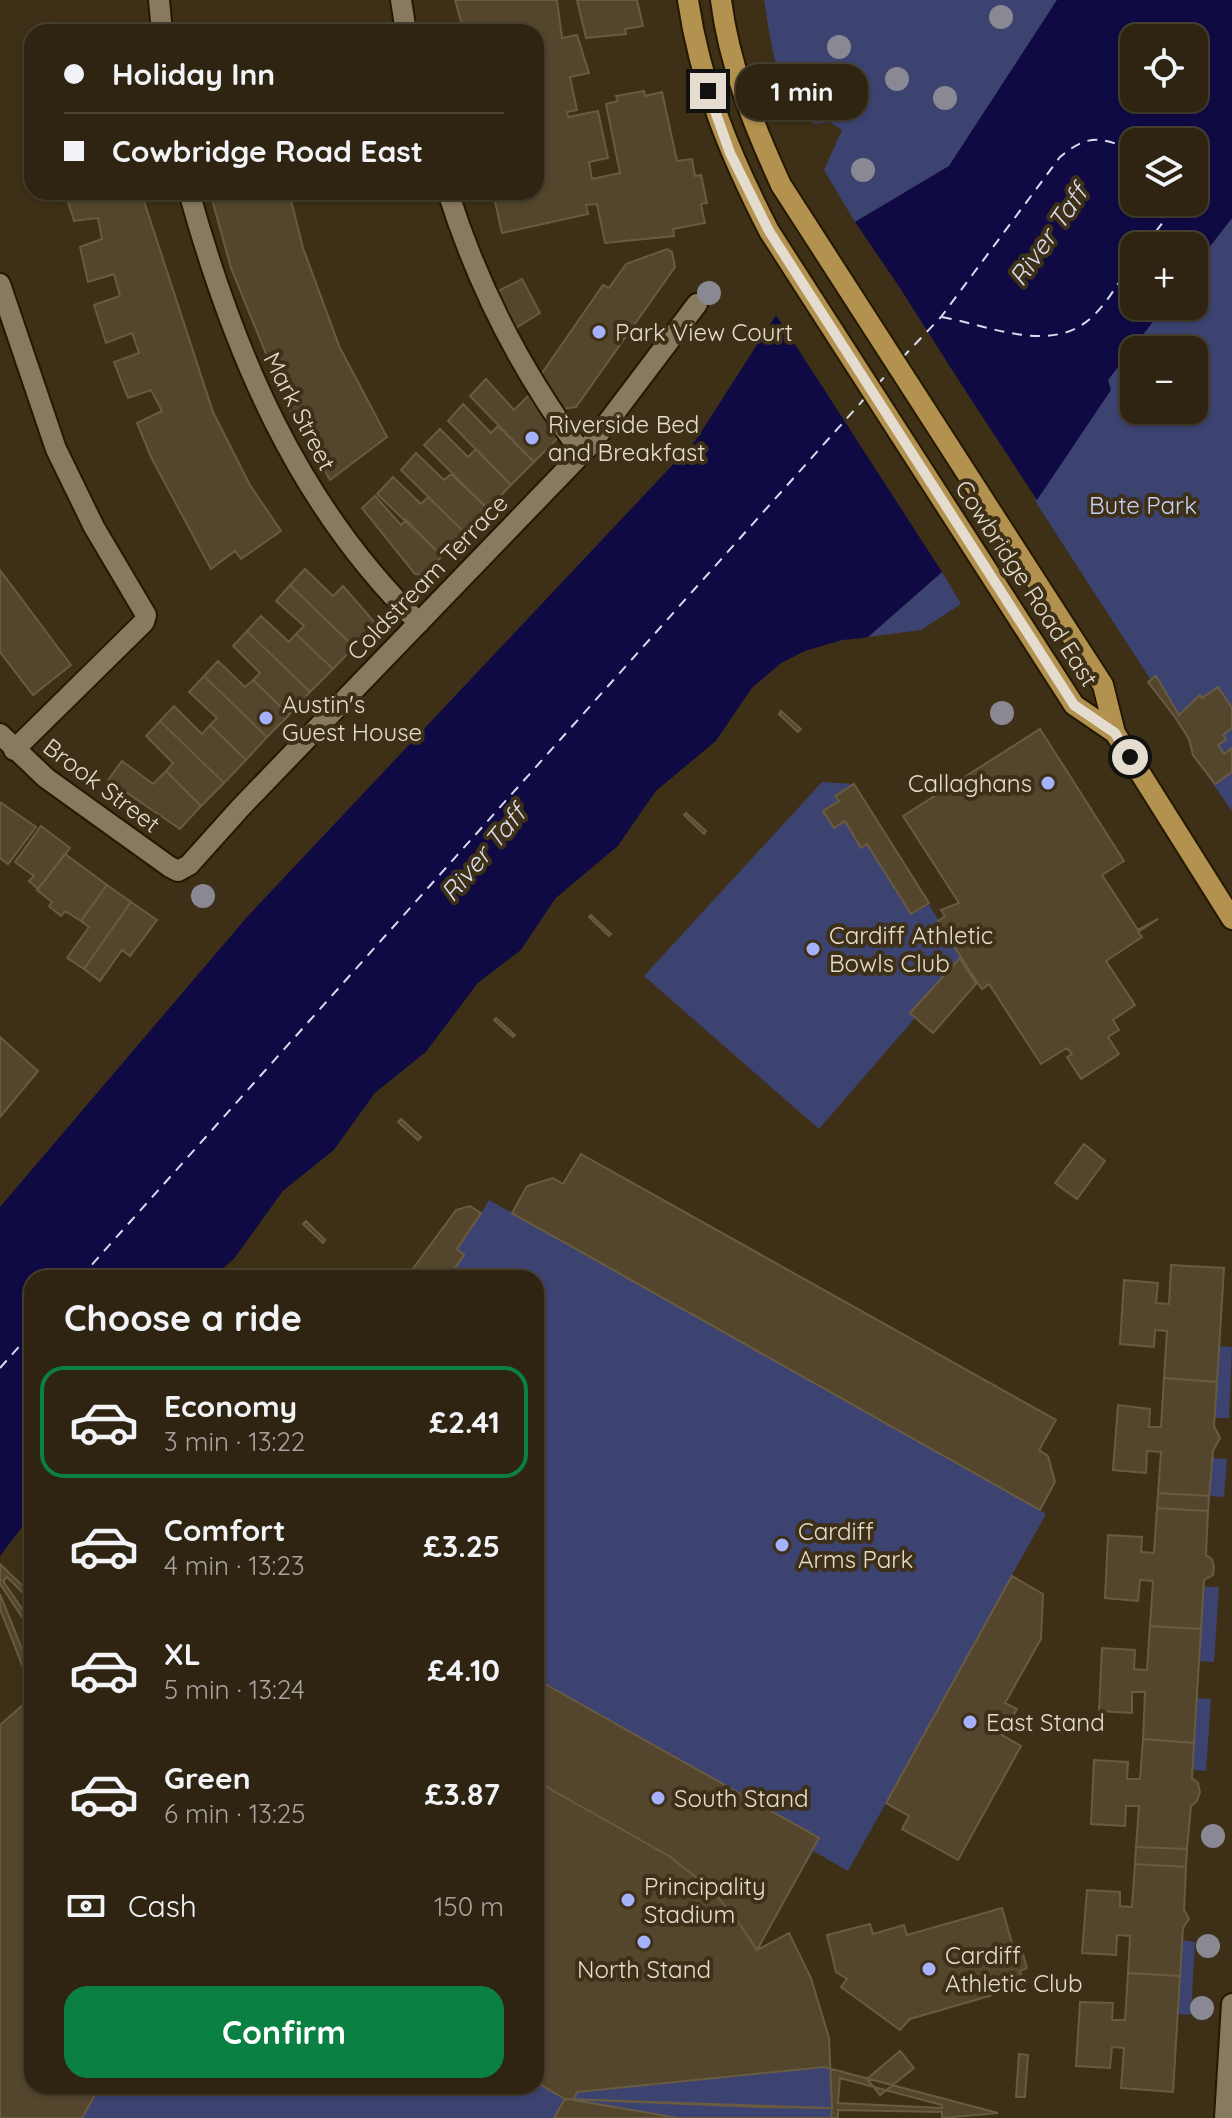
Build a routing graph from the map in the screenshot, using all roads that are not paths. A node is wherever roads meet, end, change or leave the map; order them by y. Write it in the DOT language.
graph roads {
  1 [pos="159,0"];
  2 [pos="401,0"];
  3 [pos="688,0"];
  4 [pos="721,0"];
  5 [pos="161,24"];
  6 [pos="405,24"];
  7 [pos="192,200"];
  8 [pos="451,200"];
  9 [pos="0,284"];
  10 [pos="697,304"];
  11 [pos="582,453"];
  12 [pos="419,623"];
  13 [pos="1115,733"];
  14 [pos="0,734"];
  15 [pos="14,750"];
  16 [pos="178,871"];
  17 [pos="1232,919"];
  18 [pos="1232,2004"];
  19 [pos="1225,2118"];
  1 -- 5 [label="street"];
  2 -- 6 [label="street"];
  3 -- 13 [label="main road, Cowbridge Road East"];
  4 -- 13 [label="main road, Cowbridge Road East"];
  7 -- 12 [label="street, Mark Street"];
  8 -- 11 [label="street"];
  9 -- 15 [label="street"];
  10 -- 11 [label="street, Coldstream Terrace"];
  11 -- 12 [label="street, Coldstream Terrace"];
  12 -- 16 [label="street, Coldstream Terrace"];
  13 -- 17 [label="main road"];
  14 -- 15 [label="street, Brook Street"];
  15 -- 16 [label="street, Brook Street"];
  18 -- 19 [label="street"];
}
